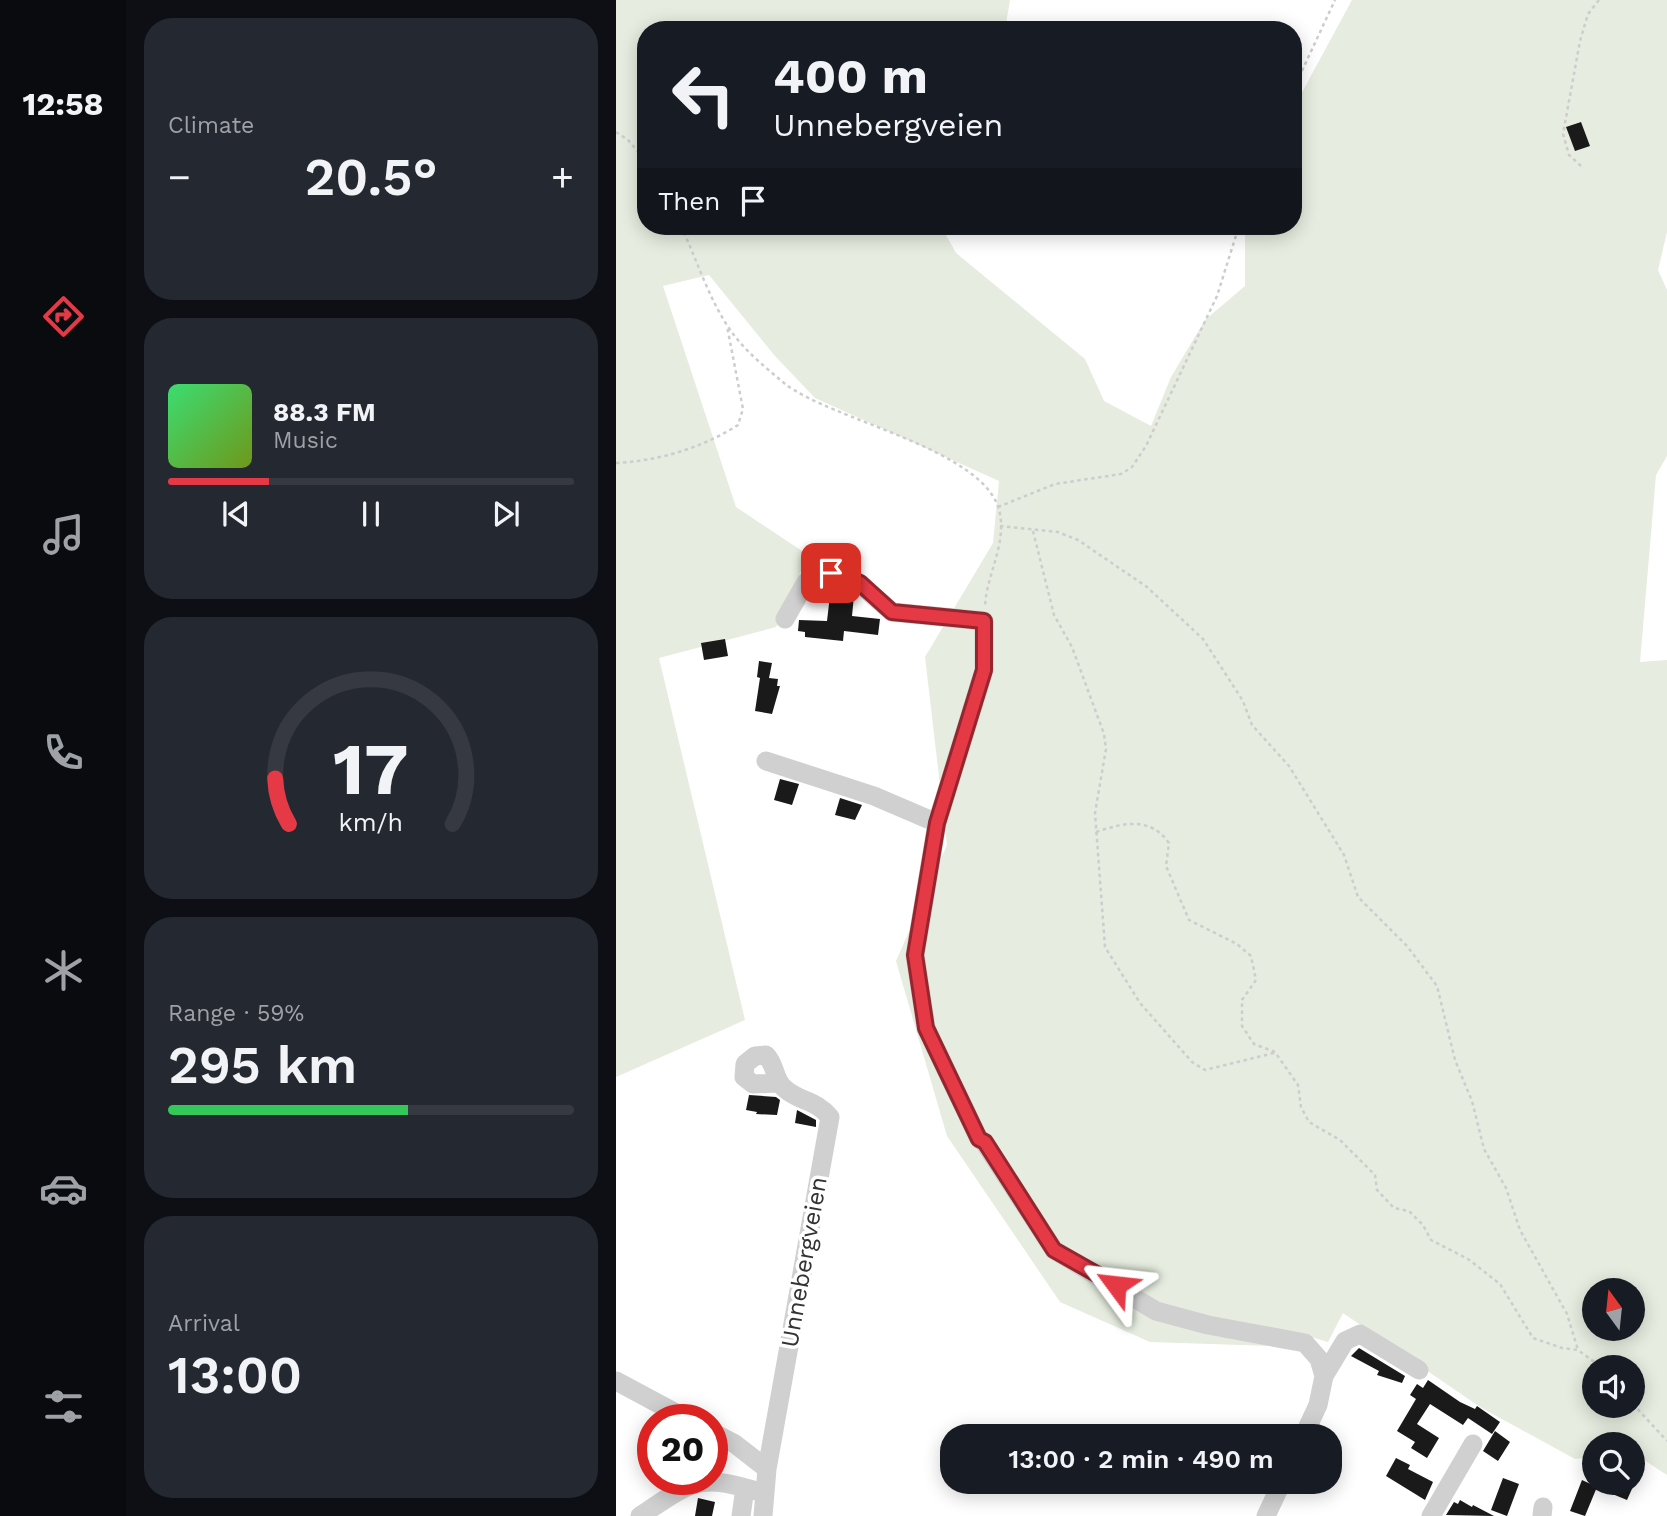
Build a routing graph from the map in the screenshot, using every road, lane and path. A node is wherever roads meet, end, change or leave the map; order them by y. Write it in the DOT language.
graph roads {
  1 [pos="1335,0"];
  2 [pos="1599,0"];
  3 [pos="1302,71"];
  4 [pos="616,132"];
  5 [pos="637,150"];
  6 [pos="1581,166"];
  7 [pos="685,235"];
  8 [pos="1236,235"];
  9 [pos="726,323"];
  10 [pos="616,463"];
  11 [pos="997,507"];
  12 [pos="1000,526"];
  13 [pos="1033,531"];
  14 [pos="785,619"];
  15 [pos="984,621"];
  16 [pos="766,761"];
  17 [pos="937,823"];
  18 [pos="1096,832"];
  19 [pos="1275,1052"];
  20 [pos="778,1083"];
  21 [pos="1578,1350"];
  22 [pos="1585,1355"];
  23 [pos="1419,1370"];
  24 [pos="1324,1376"];
  25 [pos="616,1381"];
  26 [pos="659,1404"];
  27 [pos="1645,1417"];
  28 [pos="1309,1424"];
  29 [pos="728,1441"];
  30 [pos="1667,1441"];
  31 [pos="1474,1444"];
  32 [pos="767,1469"];
  33 [pos="754,1490"];
  34 [pos="1276,1494"];
  35 [pos="661,1509"];
  36 [pos="640,1516"];
  37 [pos="741,1516"];
  38 [pos="763,1516"];
  39 [pos="1266,1516"];
  40 [pos="1431,1516"];
  1 -- 3 [label="path"];
  2 -- 6 [label="path"];
  4 -- 5 [label="path"];
  7 -- 9 [label="path"];
  8 -- 11 [label="path"];
  9 -- 10 [label="path"];
  9 -- 11 [label="path"];
  11 -- 12 [label="path"];
  12 -- 13 [label="path"];
  12 -- 15 [label="path"];
  13 -- 18 [label="path"];
  13 -- 21 [label="path"];
  14 -- 15 [label="street"];
  15 -- 17 [label="street"];
  16 -- 17 [label="street"];
  17 -- 24 [label="street"];
  18 -- 19 [label="path"];
  18 -- 19 [label="path"];
  19 -- 21 [label="path"];
  20 -- 32 [label="street, Unnebergveien"];
  21 -- 22 [label="path"];
  23 -- 24 [label="street"];
  24 -- 28 [label="street"];
  25 -- 26 [label="street"];
  27 -- 30 [label="path"];
  29 -- 32 [label="street"];
  31 -- 40 [label="street"];
  32 -- 33 [label="street, Unnebergveien"];
  33 -- 35 [label="street"];
  33 -- 37 [label="street, Unnebergveien"];
  33 -- 38 [label="street, Unnebergveien"];
  34 -- 39 [label="street"];
  35 -- 36 [label="street"];
}
